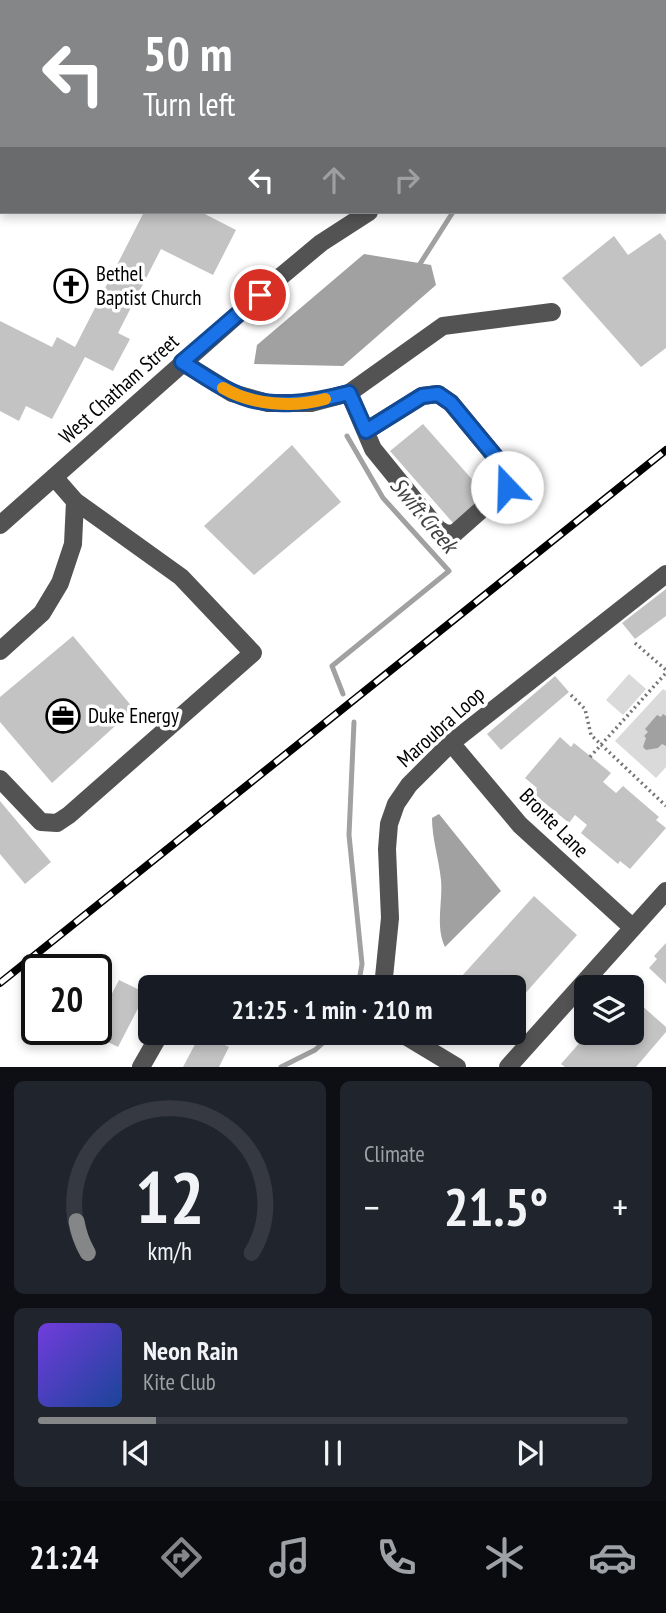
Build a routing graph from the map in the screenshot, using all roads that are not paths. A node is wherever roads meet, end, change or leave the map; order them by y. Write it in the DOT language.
graph roads {
  1 [pos="366,214"];
  2 [pos="552,312"];
  3 [pos="182,362"];
  4 [pos="349,393"];
  5 [pos="366,431"];
  6 [pos="54,477"];
  7 [pos="75,502"];
  8 [pos="0,524"];
  9 [pos="666,574"];
  10 [pos="0,651"];
  11 [pos="451,743"];
  12 [pos="0,779"];
  13 [pos="666,891"];
  14 [pos="633,928"];
  15 [pos="384,975"];
  16 [pos="154,1045"];
  17 [pos="421,1045"];
  18 [pos="141,1067"];
  19 [pos="457,1067"];
  20 [pos="508,1067"];
  1 -- 3 [label="street, West Chatham Street"];
  2 -- 4 [label="street"];
  3 -- 4 [label="street"];
  3 -- 6 [label="street, West Chatham Street"];
  4 -- 5 [label="street"];
  5 -- 5 [label="street"];
  6 -- 7 [label="street"];
  6 -- 8 [label="street, West Chatham Street"];
  7 -- 10 [label="street"];
  7 -- 12 [label="street"];
  9 -- 11 [label="street, Maroubra Loop"];
  11 -- 14 [label="street, Bronte Lane"];
  11 -- 15 [label="street, Maroubra Loop"];
  13 -- 14 [label="street"];
  14 -- 20 [label="street"];
  16 -- 18 [label="street"];
  17 -- 19 [label="street"];
}
